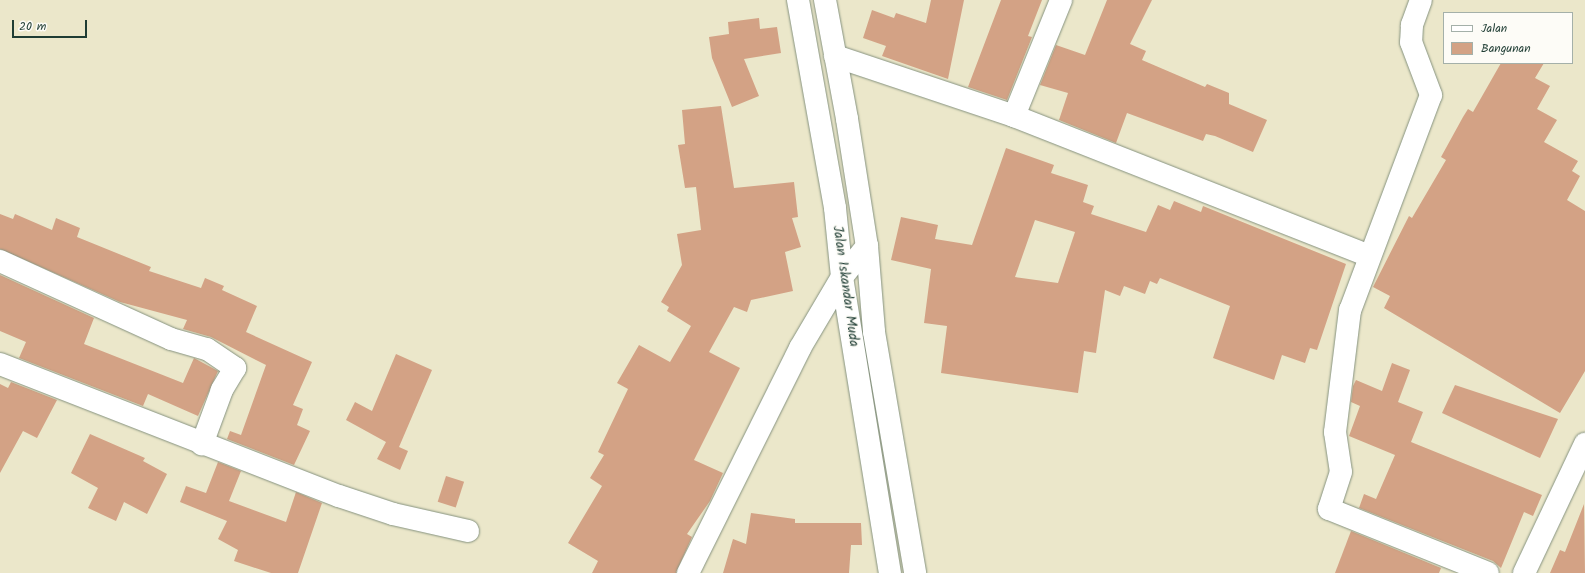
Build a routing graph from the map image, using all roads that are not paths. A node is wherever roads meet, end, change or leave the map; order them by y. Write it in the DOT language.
graph roads {
  1 [pos="798,0"];
  2 [pos="825,0"];
  3 [pos="1061,0"];
  4 [pos="1421,0"];
  5 [pos="835,56"];
  6 [pos="1014,116"];
  7 [pos="867,246"];
  8 [pos="1369,256"];
  9 [pos="0,261"];
  10 [pos="842,278"];
  11 [pos="0,364"];
  12 [pos="202,444"];
  13 [pos="1585,444"];
  14 [pos="468,532"];
  15 [pos="688,573"];
  16 [pos="890,573"];
  17 [pos="915,573"];
  18 [pos="1488,573"];
  19 [pos="1524,573"];
  1 -- 10 [label="main road, Jalan Iskandar Muda"];
  2 -- 5 [label="main road, Jalan Iskandar Muda"];
  3 -- 6 [label="main road"];
  4 -- 8 [label="main road"];
  5 -- 6 [label="main road"];
  5 -- 7 [label="main road, Jalan Iskandar Muda"];
  6 -- 8 [label="main road"];
  7 -- 10 [label="main road"];
  7 -- 17 [label="main road, Jalan Iskandar Muda"];
  8 -- 18 [label="main road"];
  9 -- 12 [label="main road"];
  10 -- 15 [label="main road"];
  10 -- 16 [label="main road, Jalan Iskandar Muda"];
  11 -- 12 [label="main road"];
  12 -- 14 [label="main road"];
  13 -- 19 [label="main road"];
}
